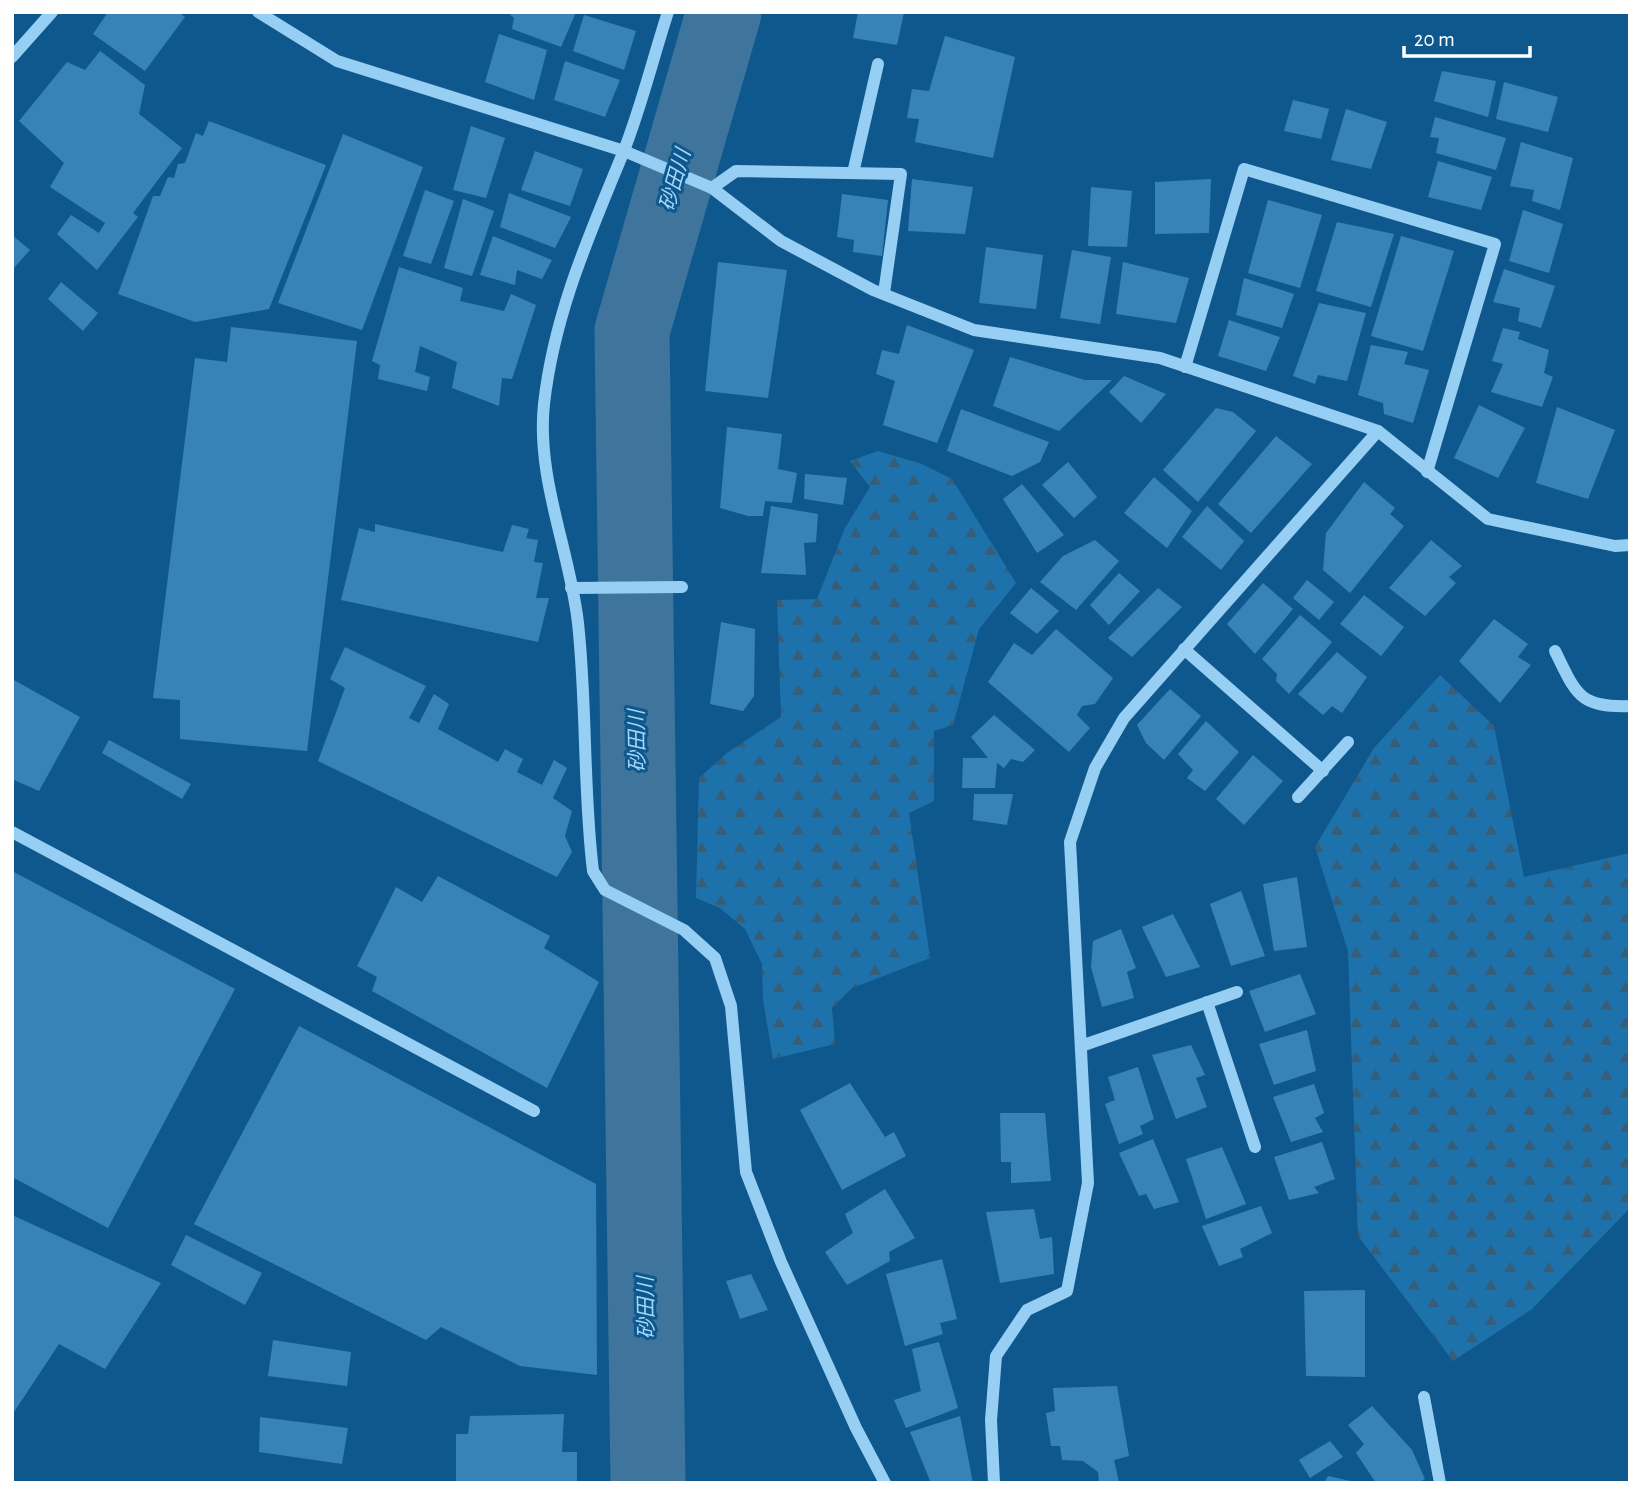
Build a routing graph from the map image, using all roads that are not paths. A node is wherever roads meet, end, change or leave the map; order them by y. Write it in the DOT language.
graph roads {
  1 [pos="52,12"];
  2 [pos="258,12"];
  3 [pos="668,12"];
  4 [pos="12,57"];
  5 [pos="878,64"];
  6 [pos="624,151"];
  7 [pos="853,173"];
  8 [pos="712,188"];
  9 [pos="884,293"];
  10 [pos="1185,367"];
  11 [pos="1378,431"];
  12 [pos="1427,472"];
  13 [pos="1630,545"];
  14 [pos="682,587"];
  15 [pos="571,588"];
  16 [pos="1184,649"];
  17 [pos="1555,651"];
  18 [pos="1630,706"];
  19 [pos="1348,742"];
  20 [pos="1322,771"];
  21 [pos="1298,797"];
  22 [pos="12,832"];
  23 [pos="1237,992"];
  24 [pos="1207,1002"];
  25 [pos="1081,1046"];
  26 [pos="534,1111"];
  27 [pos="1255,1147"];
  28 [pos="1424,1397"];
  29 [pos="885,1483"];
  30 [pos="994,1483"];
  31 [pos="1440,1483"];
  1 -- 4 [label="street"];
  2 -- 6 [label="street"];
  3 -- 6 [label="street"];
  5 -- 7 [label="street"];
  6 -- 8 [label="street"];
  6 -- 15 [label="street"];
  7 -- 8 [label="street"];
  7 -- 9 [label="street"];
  8 -- 9 [label="street"];
  9 -- 10 [label="street"];
  10 -- 11 [label="street"];
  10 -- 12 [label="street"];
  11 -- 12 [label="street"];
  11 -- 16 [label="street"];
  12 -- 13 [label="street"];
  14 -- 15 [label="street"];
  15 -- 29 [label="street"];
  16 -- 20 [label="street"];
  16 -- 25 [label="street"];
  17 -- 18 [label="street"];
  19 -- 20 [label="street"];
  20 -- 21 [label="street"];
  22 -- 26 [label="street"];
  23 -- 24 [label="street"];
  24 -- 25 [label="street"];
  24 -- 27 [label="street"];
  25 -- 30 [label="street"];
  28 -- 31 [label="street"];
}
